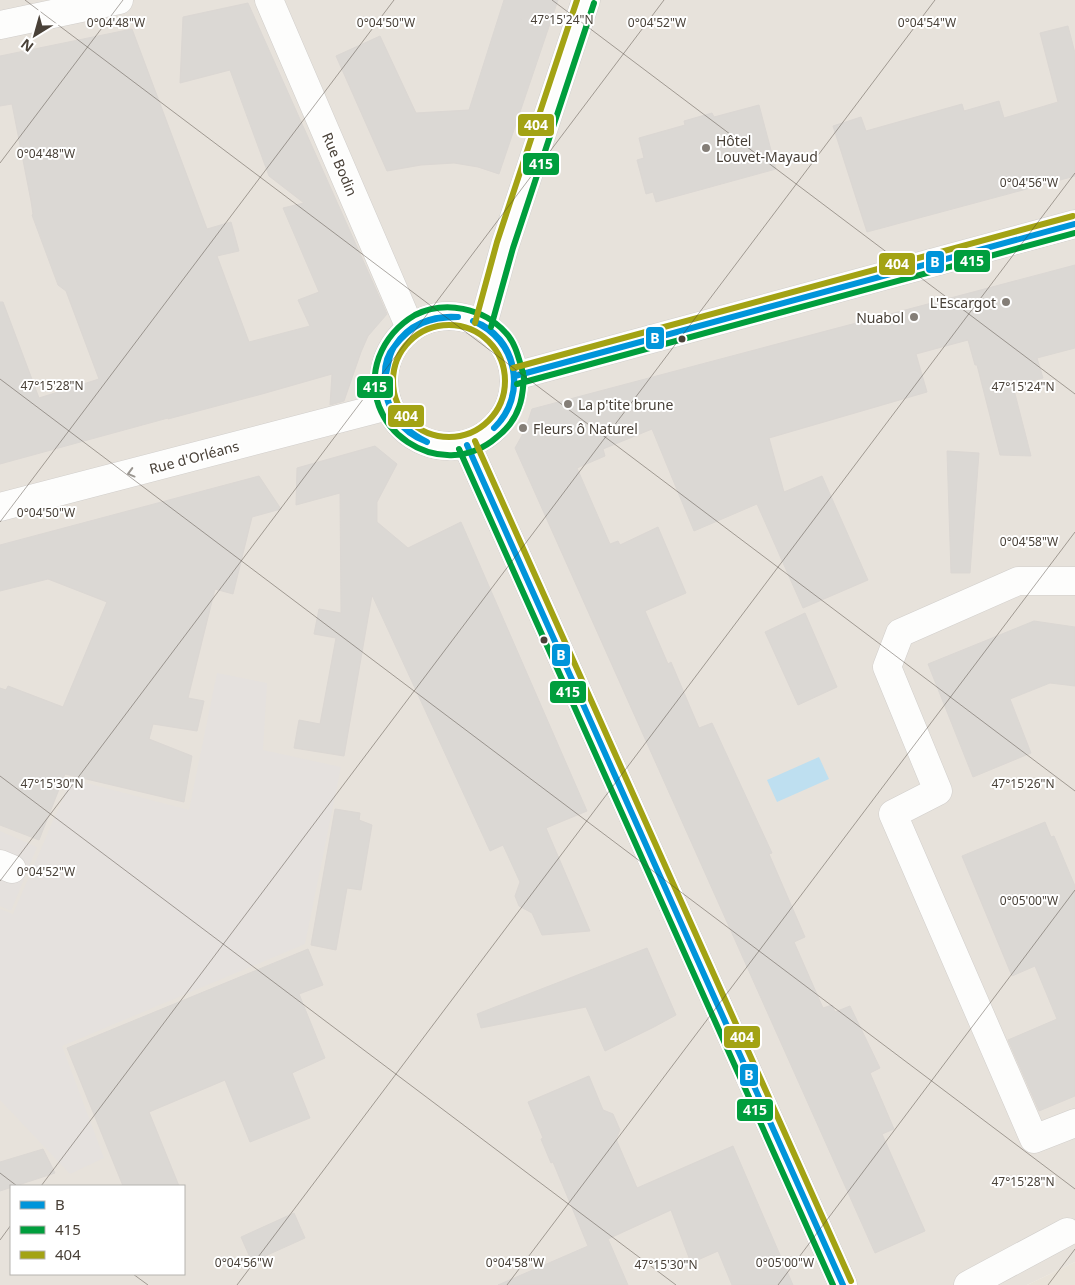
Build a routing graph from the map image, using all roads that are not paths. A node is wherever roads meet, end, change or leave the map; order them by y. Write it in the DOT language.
graph roads {
  1 [pos="119,0"];
  2 [pos="269,0"];
  3 [pos="586,0"];
  4 [pos="0,25"];
  5 [pos="1075,224"];
  6 [pos="483,325"];
  7 [pos="410,328"];
  8 [pos="514,376"];
  9 [pos="388,406"];
  10 [pos="467,444"];
  11 [pos="0,507"];
  12 [pos="1075,581"];
  13 [pos="1075,1123"];
  14 [pos="1067,1232"];
  15 [pos="843,1285"];
  16 [pos="968,1285"];
  1 -- 4 [label="street"];
  2 -- 7 [label="street, Rue Bodin"];
  3 -- 6 [label="street"];
  5 -- 8 [label="street"];
  6 -- 7 [label="street"];
  6 -- 8 [label="street"];
  7 -- 9 [label="street"];
  8 -- 10 [label="street"];
  9 -- 10 [label="street"];
  9 -- 11 [label="street, Rue d'Orléans, one-way"];
  10 -- 15 [label="street"];
  12 -- 13 [label="street"];
  14 -- 16 [label="street"];
}
